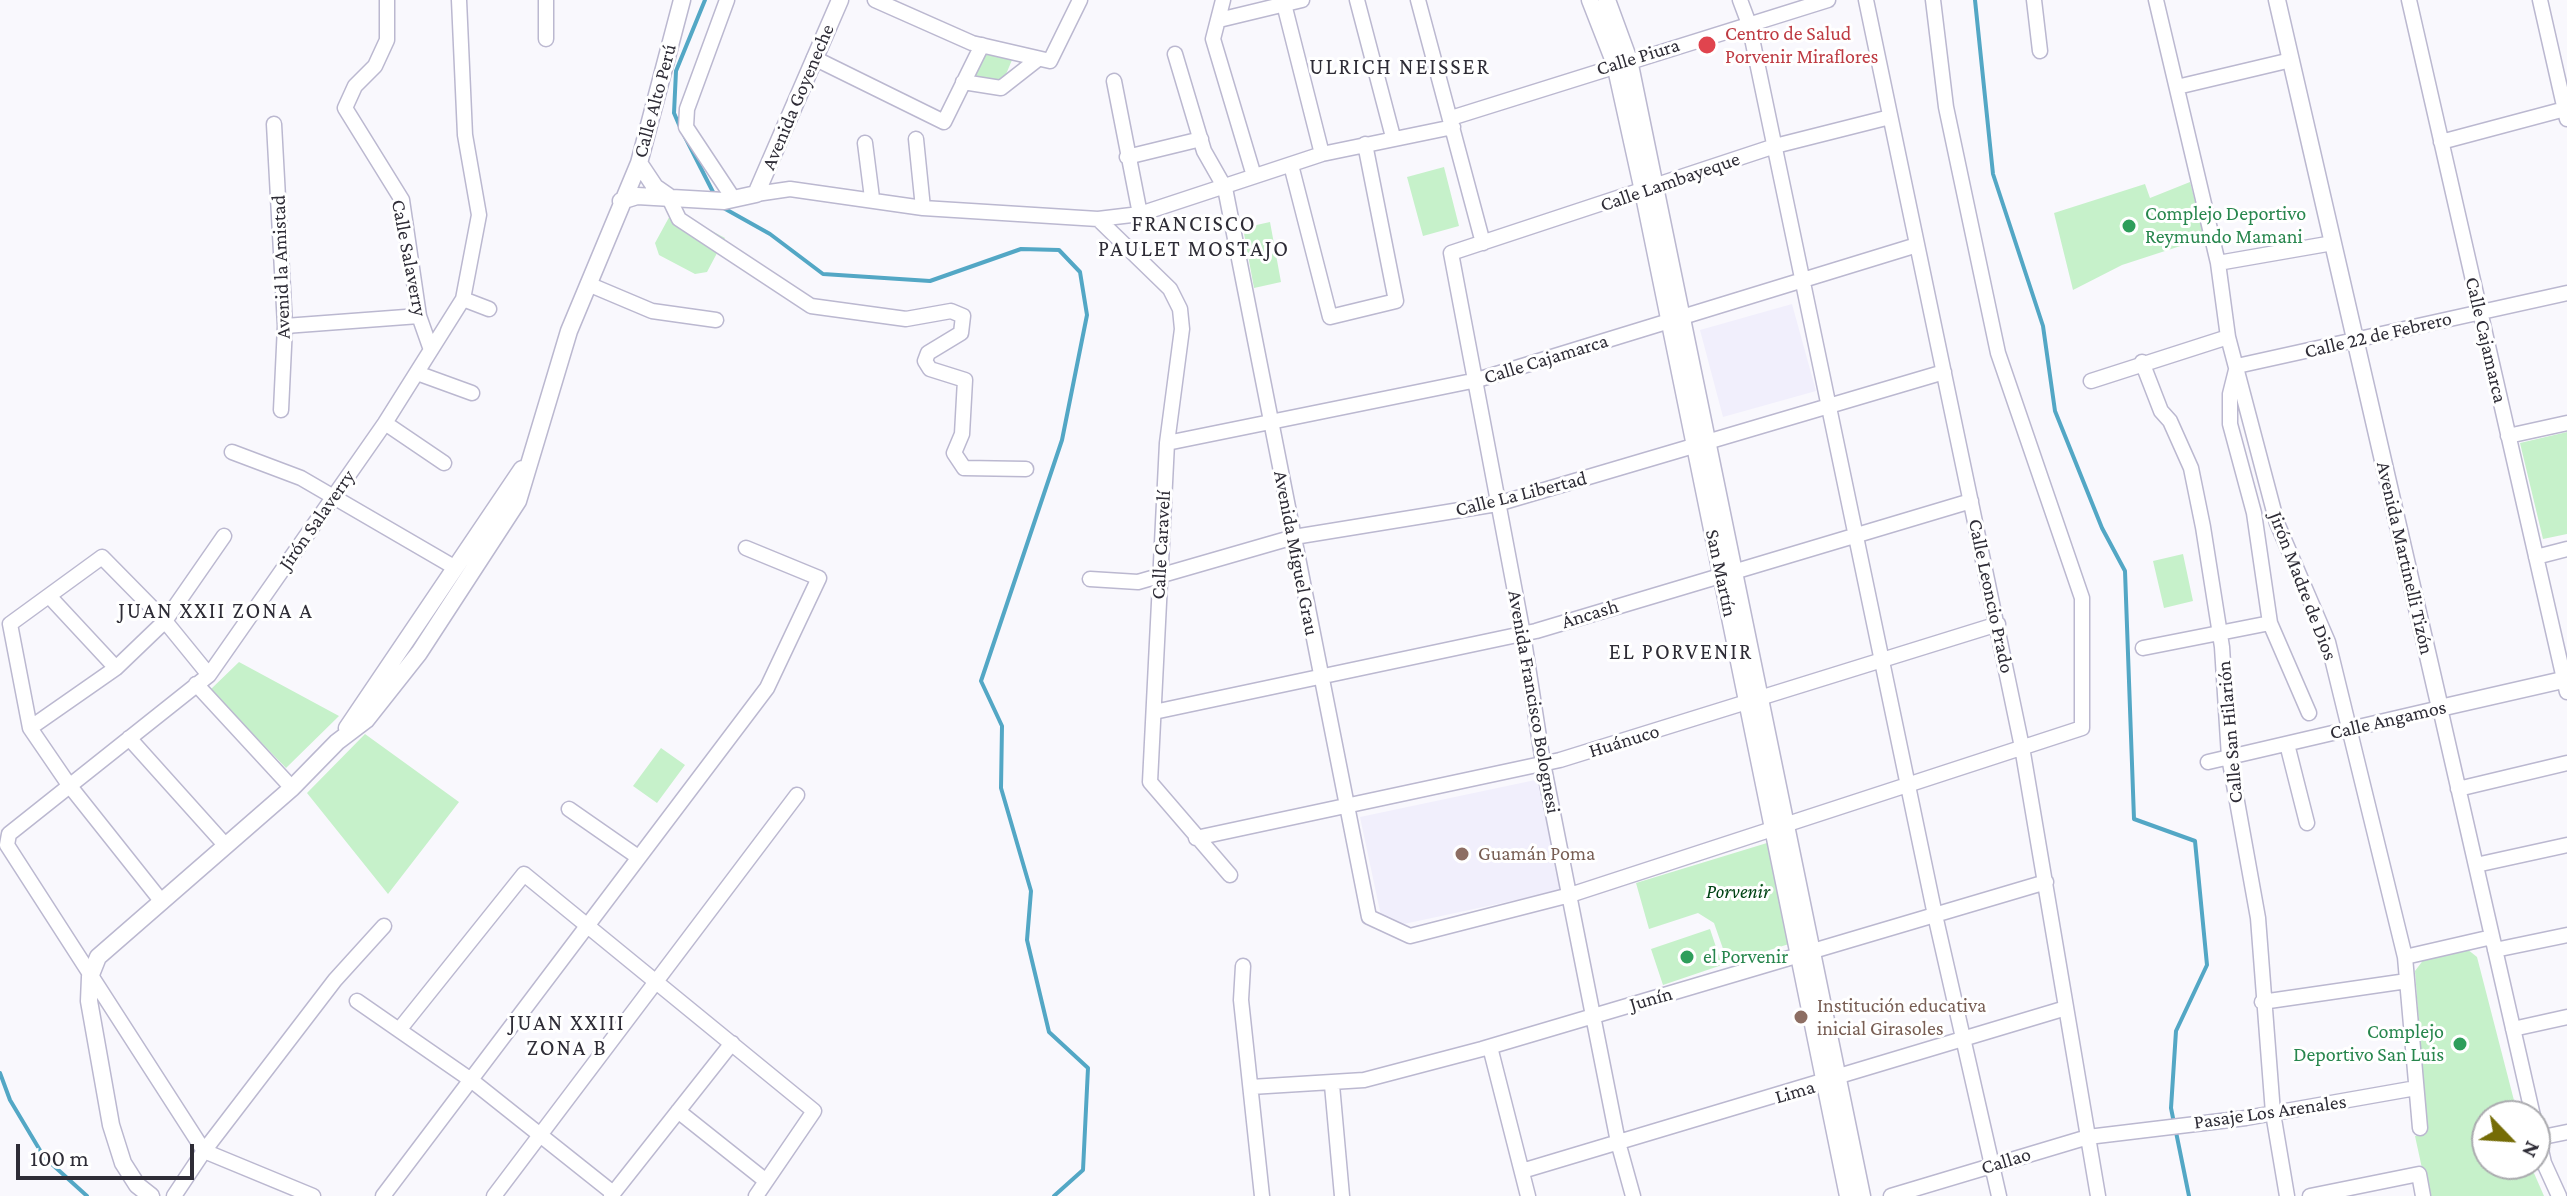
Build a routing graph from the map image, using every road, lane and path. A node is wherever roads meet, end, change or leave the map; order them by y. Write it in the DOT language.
graph roads {
  1 [pos="387,0"];
  2 [pos="459,0"];
  3 [pos="546,0"];
  4 [pos="682,0"];
  5 [pos="727,0"];
  6 [pos="840,0"];
  7 [pos="875,0"];
  8 [pos="1080,0"];
  9 [pos="1223,0"];
  10 [pos="1302,0"];
  11 [pos="1357,0"];
  12 [pos="1590,0"];
  13 [pos="1607,0"];
  14 [pos="1740,0"];
  15 [pos="1828,0"];
  16 [pos="1866,0"];
  17 [pos="1933,0"];
  18 [pos="2034,0"];
  19 [pos="2156,0"];
  20 [pos="2277,0"];
  21 [pos="2409,0"];
  22 [pos="2540,0"];
  23 [pos="1422,1"];
  24 [pos="1284,4"];
  25 [pos="1219,20"];
  26 [pos="1749,24"];
  27 [pos="546,39"];
  28 [pos="982,45"];
  29 [pos="2040,51"];
  30 [pos="1175,54"];
  31 [pos="814,58"];
  32 [pos="1038,59"];
  33 [pos="2291,60"];
  34 [pos="1622,62"];
  35 [pos="1114,81"];
  36 [pos="963,82"];
  37 [pos="2177,87"];
  38 [pos="2566,114"];
  39 [pos="1890,117"];
  40 [pos="1452,122"];
  41 [pos="274,124"];
  42 [pos="1393,137"];
  43 [pos="916,139"];
  44 [pos="1201,139"];
  45 [pos="2441,142"];
  46 [pos="865,143"];
  47 [pos="1365,144"];
  48 [pos="1775,146"];
  49 [pos="1322,154"];
  50 [pos="1127,157"];
  51 [pos="639,163"];
  52 [pos="1291,165"];
  53 [pos="768,167"];
  54 [pos="1254,176"];
  55 [pos="1225,188"];
  56 [pos="784,189"];
  57 [pos="1650,189"];
  58 [pos="756,194"];
  59 [pos="668,196"];
  60 [pos="872,198"];
  61 [pos="728,199"];
  62 [pos="621,201"];
  63 [pos="923,208"];
  64 [pos="1140,214"];
  65 [pos="1098,219"];
  66 [pos="1483,243"];
  67 [pos="2333,243"];
  68 [pos="1917,245"];
  69 [pos="1451,253"];
  70 [pos="2218,263"];
  71 [pos="1803,280"];
  72 [pos="588,284"];
  73 [pos="2567,293"];
  74 [pos="463,299"];
  75 [pos="489,309"];
  76 [pos="2480,312"];
  77 [pos="419,316"];
  78 [pos="1676,318"];
  79 [pos="716,320"];
  80 [pos="285,326"];
  81 [pos="2228,337"];
  82 [pos="2355,340"];
  83 [pos="431,350"];
  84 [pos="2142,362"];
  85 [pos="2237,366"];
  86 [pos="1944,372"];
  87 [pos="417,373"];
  88 [pos="1477,380"];
  89 [pos="2091,381"];
  90 [pos="472,393"];
  91 [pos="1829,409"];
  92 [pos="281,410"];
  93 [pos="1271,422"];
  94 [pos="385,423"];
  95 [pos="2567,423"];
  96 [pos="2508,436"];
  97 [pos="1167,443"];
  98 [pos="1702,445"];
  99 [pos="232,452"];
  100 [pos="531,458"];
  101 [pos="444,463"];
  102 [pos="1026,469"];
  103 [pos="332,497"];
  104 [pos="1971,501"];
  105 [pos="1497,504"];
  106 [pos="224,536"];
  107 [pos="1856,536"];
  108 [pos="1294,537"];
  109 [pos="746,548"];
  110 [pos="2567,549"];
  111 [pos="2536,557"];
  112 [pos="454,567"];
  113 [pos="1728,574"];
  114 [pos="1159,576"];
  115 [pos="1090,579"];
  116 [pos="49,596"];
  117 [pos="165,621"];
  118 [pos="2270,623"];
  119 [pos="1998,624"];
  120 [pos="2221,631"];
  121 [pos="1523,634"];
  122 [pos="2143,648"];
  123 [pos="1882,661"];
  124 [pos="116,668"];
  125 [pos="209,675"];
  126 [pos="1320,675"];
  127 [pos="2566,683"];
  128 [pos="196,684"];
  129 [pos="1754,700"];
  130 [pos="2440,708"];
  131 [pos="1154,712"];
  132 [pos="2309,713"];
  133 [pos="30,728"];
  134 [pos="2348,730"];
  135 [pos="129,738"];
  136 [pos="337,742"];
  137 [pos="2287,744"];
  138 [pos="2022,747"];
  139 [pos="2229,757"];
  140 [pos="2208,762"];
  141 [pos="1543,763"];
  142 [pos="2567,763"];
  143 [pos="1907,784"];
  144 [pos="69,785"];
  145 [pos="292,788"];
  146 [pos="2458,789"];
  147 [pos="797,795"];
  148 [pos="1346,805"];
  149 [pos="569,809"];
  150 [pos="2307,823"];
  151 [pos="1779,827"];
  152 [pos="1196,838"];
  153 [pos="2567,845"];
  154 [pos="226,846"];
  155 [pos="638,857"];
  156 [pos="2476,865"];
  157 [pos="1230,875"];
  158 [pos="2046,882"];
  159 [pos="1570,895"];
  160 [pos="162,902"];
  161 [pos="1935,915"];
  162 [pos="587,925"];
  163 [pos="384,926"];
  164 [pos="2567,935"];
  165 [pos="2494,944"];
  166 [pos="1807,953"];
  167 [pos="2405,957"];
  168 [pos="1243,966"];
  169 [pos="90,977"];
  170 [pos="2407,981"];
  171 [pos="656,982"];
  172 [pos="357,1001"];
  173 [pos="2262,1002"];
  174 [pos="2066,1008"];
  175 [pos="1595,1016"];
  176 [pos="2567,1017"];
  177 [pos="2513,1029"];
  178 [pos="399,1030"];
  179 [pos="1963,1040"];
  180 [pos="732,1043"];
  181 [pos="1486,1048"];
  182 [pos="471,1080"];
  183 [pos="1831,1081"];
  184 [pos="1332,1085"];
  185 [pos="1251,1087"];
  186 [pos="2416,1088"];
  187 [pos="2529,1100"];
  188 [pos="678,1111"];
  189 [pos="2273,1113"];
  190 [pos="2420,1128"];
  191 [pos="2122,1131"];
  192 [pos="541,1135"];
  193 [pos="2088,1137"];
  194 [pos="1618,1142"];
  195 [pos="204,1151"];
  196 [pos="1992,1166"];
  197 [pos="1522,1171"];
  198 [pos="766,1181"];
  199 [pos="612,1194"];
  200 [pos="151,1196"];
  201 [pos="174,1196"];
  202 [pos="313,1196"];
  203 [pos="383,1196"];
  204 [pos="494,1196"];
  205 [pos="756,1196"];
  206 [pos="1262,1196"];
  207 [pos="1342,1196"];
  208 [pos="1528,1196"];
  209 [pos="1633,1196"];
  210 [pos="1848,1196"];
  211 [pos="1862,1196"];
  212 [pos="1891,1196"];
  213 [pos="1999,1196"];
  214 [pos="2098,1196"];
  215 [pos="2287,1196"];
  216 [pos="2310,1196"];
  217 [pos="2423,1196"];
  1 -- 77 [label="street, Calle Salaverry"];
  2 -- 74 [label="street"];
  3 -- 27 [label="street"];
  4 -- 51 [label="street, Calle Alto Perú"];
  5 -- 61 [label="street"];
  6 -- 31 [label="street, Avenida Goyeneche"];
  7 -- 28 [label="street"];
  8 -- 32 [label="street"];
  9 -- 25 [label="street"];
  10 -- 24 [label="street"];
  11 -- 42 [label="street"];
  12 -- 34 [label="street, San Martín"];
  13 -- 34 [label="street, San Martín"];
  14 -- 26 [label="street"];
  15 -- 26 [label="street, Calle Piura"];
  16 -- 39 [label="street, Calle Leoncio Prado"];
  17 -- 138 [label="street"];
  18 -- 29 [label="street"];
  19 -- 37 [label="street, Jirón Madre de Dios"];
  20 -- 33 [label="street, Avenida Martinelli Tizón"];
  21 -- 45 [label="street, Calle Cajamarca"];
  22 -- 38 [label="street"];
  23 -- 40 [label="street"];
  24 -- 25 [label="street"];
  24 -- 49 [label="street"];
  25 -- 54 [label="street"];
  26 -- 34 [label="street, Calle Piura"];
  26 -- 48 [label="street"];
  28 -- 32 [label="street"];
  28 -- 36 [label="street"];
  30 -- 44 [label="street, Avenida Miguel Grau"];
  31 -- 36 [label="street"];
  31 -- 53 [label="street, Avenida Goyeneche"];
  32 -- 36 [label="street"];
  33 -- 37 [label="street"];
  33 -- 67 [label="street, Avenida Martinelli Tizón"];
  34 -- 40 [label="street, Calle Piura"];
  34 -- 57 [label="street, San Martín"];
  35 -- 50 [label="street"];
  37 -- 70 [label="street, Jirón Madre de Dios"];
  38 -- 45 [label="street"];
  39 -- 48 [label="street, Calle Lambayeque"];
  39 -- 68 [label="street, Calle Leoncio Prado"];
  40 -- 42 [label="street, Calle Piura"];
  40 -- 66 [label="street"];
  41 -- 80 [label="street, Avenid la Amistad"];
  42 -- 47 [label="street, Calle Piura"];
  43 -- 63 [label="street"];
  44 -- 50 [label="street"];
  44 -- 55 [label="street, Avenida Miguel Grau"];
  45 -- 76 [label="street, Calle Cajamarca"];
  46 -- 60 [label="street"];
  47 -- 49 [label="street, Calle Piura"];
  47 -- 52 [label="street"];
  48 -- 57 [label="street, Calle Lambayeque"];
  48 -- 71 [label="street"];
  49 -- 52 [label="street, Calle Piura"];
  50 -- 64 [label="street"];
  51 -- 59 [label="street"];
  51 -- 62 [label="street, Calle Alto Perú"];
  52 -- 54 [label="street, Calle Piura"];
  53 -- 56 [label="street"];
  53 -- 58 [label="street, Avenida Goyeneche"];
  54 -- 55 [label="street, Calle Piura"];
  55 -- 64 [label="street, Calle Piura"];
  55 -- 93 [label="street, Avenida Miguel Grau"];
  56 -- 58 [label="street, Calle Piura"];
  56 -- 60 [label="street, Calle Piura"];
  57 -- 66 [label="street, Calle Lambayeque"];
  57 -- 78 [label="street, San Martín"];
  58 -- 61 [label="street"];
  59 -- 61 [label="street"];
  59 -- 62 [label="street"];
  59 -- 102 [label="street"];
  60 -- 63 [label="street, Calle Piura"];
  62 -- 72 [label="street, Calle Alto Perú"];
  63 -- 65 [label="street, Calle Piura"];
  64 -- 65 [label="street, Calle Piura"];
  65 -- 97 [label="street, Calle Caravelí"];
  66 -- 69 [label="street, Calle Lambayeque"];
  67 -- 70 [label="street"];
  67 -- 82 [label="street, Avenida Martinelli Tizón"];
  68 -- 71 [label="street, Calle Cajamarca"];
  68 -- 86 [label="street, Calle Leoncio Prado"];
  69 -- 88 [label="street, Avenida Francisco Bolognesi"];
  70 -- 81 [label="street, Jirón Madre de Dios"];
  71 -- 78 [label="street, Calle Cajamarca"];
  71 -- 91 [label="street"];
  72 -- 79 [label="street"];
  72 -- 100 [label="street, Calle Alto Perú"];
  73 -- 76 [label="street, Calle 22 de Febrero"];
  74 -- 75 [label="street"];
  74 -- 83 [label="street, Jirón Salaverry"];
  76 -- 82 [label="street, Calle 22 de Febrero"];
  76 -- 96 [label="street, Calle Cajamarca"];
  77 -- 80 [label="street"];
  77 -- 83 [label="street, Calle Salaverry"];
  78 -- 88 [label="street, Calle Cajamarca"];
  78 -- 98 [label="street, San Martín"];
  80 -- 92 [label="street, Avenid la Amistad"];
  81 -- 84 [label="street"];
  81 -- 85 [label="street, Jirón Madre de Dios"];
  82 -- 85 [label="street, Calle 22 de Febrero"];
  82 -- 130 [label="street, Avenida Martinelli Tizón"];
  83 -- 87 [label="street, Jirón Salaverry"];
  84 -- 89 [label="street"];
  84 -- 120 [label="street, Calle San Hilarión"];
  85 -- 118 [label="street"];
  85 -- 134 [label="street, Jirón Madre de Dios"];
  86 -- 91 [label="street, Calle La Libertad"];
  86 -- 104 [label="street, Calle Leoncio Prado"];
  87 -- 90 [label="street"];
  87 -- 94 [label="street, Jirón Salaverry"];
  88 -- 93 [label="street, Calle Cajamarca"];
  88 -- 105 [label="street, Avenida Francisco Bolognesi"];
  91 -- 98 [label="street, Calle La Libertad"];
  91 -- 107 [label="street"];
  93 -- 97 [label="street, Calle Cajamarca"];
  93 -- 108 [label="street, Avenida Miguel Grau"];
  94 -- 101 [label="street"];
  94 -- 103 [label="street, Jirón Salaverry"];
  95 -- 96 [label="street"];
  96 -- 111 [label="street, Calle Cajamarca"];
  97 -- 114 [label="street, Calle Caravelí"];
  98 -- 105 [label="street, Calle La Libertad"];
  98 -- 113 [label="street, San Martín"];
  99 -- 103 [label="street"];
  100 -- 112 [label="street"];
  100 -- 136 [label="street, Calle Alto Perú"];
  103 -- 112 [label="street"];
  103 -- 125 [label="street, Jirón Salaverry"];
  104 -- 107 [label="street, Áncash"];
  104 -- 119 [label="street, Calle Leoncio Prado"];
  105 -- 108 [label="street, Calle La Libertad"];
  105 -- 121 [label="street, Avenida Francisco Bolognesi"];
  106 -- 117 [label="street"];
  107 -- 113 [label="street, Áncash"];
  107 -- 123 [label="street"];
  108 -- 114 [label="street, Calle La Libertad"];
  108 -- 126 [label="street, Avenida Miguel Grau"];
  109 -- 155 [label="street"];
  110 -- 111 [label="street"];
  111 -- 127 [label="street, Calle Cajamarca"];
  112 -- 136 [label="street"];
  113 -- 121 [label="street, Áncash"];
  113 -- 129 [label="street, San Martín"];
  114 -- 115 [label="street, Calle La Libertad"];
  114 -- 131 [label="street, Calle Caravelí"];
  116 -- 117 [label="street"];
  116 -- 124 [label="street"];
  116 -- 133 [label="street"];
  117 -- 124 [label="street"];
  117 -- 125 [label="street"];
  118 -- 120 [label="street"];
  118 -- 132 [label="street"];
  119 -- 123 [label="street, Huánuco"];
  119 -- 138 [label="street, Calle Leoncio Prado"];
  120 -- 122 [label="street"];
  120 -- 139 [label="street, Calle San Hilarión"];
  121 -- 126 [label="street, Áncash"];
  121 -- 141 [label="street, Avenida Francisco Bolognesi"];
  123 -- 129 [label="street, Huánuco"];
  123 -- 143 [label="street"];
  124 -- 133 [label="street"];
  125 -- 128 [label="street, Jirón Salaverry"];
  126 -- 131 [label="street, Áncash"];
  126 -- 148 [label="street, Avenida Miguel Grau"];
  127 -- 130 [label="street, Calle Angamos"];
  128 -- 135 [label="street, Jirón Salaverry"];
  128 -- 145 [label="street"];
  129 -- 141 [label="street, Huánuco"];
  129 -- 151 [label="street, San Martín"];
  130 -- 134 [label="street, Calle Angamos"];
  130 -- 146 [label="street, Avenida Martinelli Tizón"];
  131 -- 152 [label="street, Calle Caravelí"];
  133 -- 144 [label="street"];
  134 -- 137 [label="street, Calle Angamos"];
  134 -- 167 [label="street, Jirón Madre de Dios"];
  135 -- 144 [label="street, Jirón Salaverry"];
  135 -- 154 [label="street"];
  136 -- 145 [label="street"];
  137 -- 139 [label="street, Calle Angamos"];
  137 -- 150 [label="street"];
  138 -- 143 [label="street"];
  138 -- 158 [label="street, Calle Leoncio Prado"];
  139 -- 140 [label="street, Calle Angamos"];
  139 -- 173 [label="street, Calle San Hilarión"];
  141 -- 148 [label="street, Huánuco"];
  141 -- 159 [label="street, Avenida Francisco Bolognesi"];
  142 -- 146 [label="street"];
  143 -- 151 [label="street"];
  143 -- 161 [label="street"];
  144 -- 160 [label="street"];
  144 -- 169 [label="street, Jirón Salaverry"];
  145 -- 154 [label="street"];
  146 -- 156 [label="street, Avenida Martinelli Tizón"];
  147 -- 171 [label="street"];
  148 -- 152 [label="street, Huánuco"];
  148 -- 159 [label="street, Avenida Miguel Grau"];
  149 -- 155 [label="street"];
  151 -- 159 [label="street"];
  151 -- 166 [label="street, San Martín"];
  152 -- 157 [label="street, Calle Caravelí"];
  153 -- 156 [label="street"];
  154 -- 160 [label="street"];
  155 -- 162 [label="street"];
  156 -- 165 [label="street, Avenida Martinelli Tizón"];
  158 -- 161 [label="street, Junín"];
  158 -- 174 [label="street, Calle Leoncio Prado"];
  159 -- 175 [label="street, Avenida Francisco Bolognesi"];
  160 -- 169 [label="street"];
  161 -- 166 [label="street, Junín"];
  161 -- 179 [label="street"];
  162 -- 171 [label="street"];
  162 -- 178 [label="street"];
  162 -- 182 [label="street"];
  163 -- 195 [label="street"];
  164 -- 165 [label="street"];
  165 -- 167 [label="street"];
  165 -- 177 [label="street, Avenida Martinelli Tizón"];
  166 -- 175 [label="street, Junín"];
  166 -- 183 [label="street, San Martín"];
  167 -- 170 [label="street, Jirón Madre de Dios"];
  168 -- 185 [label="street"];
  169 -- 195 [label="street"];
  169 -- 200 [label="street"];
  170 -- 173 [label="street"];
  170 -- 186 [label="street, Jirón Madre de Dios"];
  171 -- 180 [label="street"];
  171 -- 192 [label="street"];
  172 -- 178 [label="street"];
  173 -- 189 [label="street, Calle San Hilarión"];
  174 -- 179 [label="street, Lima"];
  174 -- 193 [label="street, Calle Leoncio Prado"];
  175 -- 181 [label="street, Junín"];
  175 -- 194 [label="street, Avenida Francisco Bolognesi"];
  176 -- 177 [label="street"];
  177 -- 187 [label="street, Avenida Martinelli Tizón"];
  178 -- 182 [label="street"];
  179 -- 183 [label="street, Lima"];
  179 -- 196 [label="street"];
  180 -- 188 [label="street"];
  180 -- 198 [label="street"];
  181 -- 184 [label="street, Junín"];
  181 -- 197 [label="street"];
  182 -- 192 [label="street"];
  182 -- 203 [label="street"];
  183 -- 194 [label="street, Lima"];
  183 -- 210 [label="street, San Martín"];
  183 -- 211 [label="street, San Martín"];
  184 -- 185 [label="street, Junín"];
  184 -- 207 [label="street"];
  185 -- 206 [label="street"];
  186 -- 189 [label="street, Pasaje Los Arenales"];
  186 -- 190 [label="street, Jirón Madre de Dios"];
  188 -- 198 [label="street"];
  188 -- 199 [label="street"];
  189 -- 191 [label="street, Pasaje Los Arenales"];
  189 -- 215 [label="street, Calle San Hilarión"];
  191 -- 193 [label="street, Callao"];
  192 -- 199 [label="street"];
  192 -- 204 [label="street"];
  193 -- 196 [label="street, Callao"];
  193 -- 214 [label="street, Calle Leoncio Prado"];
  194 -- 197 [label="street, Lima"];
  194 -- 209 [label="street, Avenida Francisco Bolognesi"];
  195 -- 201 [label="street"];
  195 -- 202 [label="street"];
  196 -- 212 [label="street, Callao"];
  196 -- 213 [label="street"];
  197 -- 208 [label="street"];
  198 -- 205 [label="street"];
  216 -- 217 [label="street"];
}
